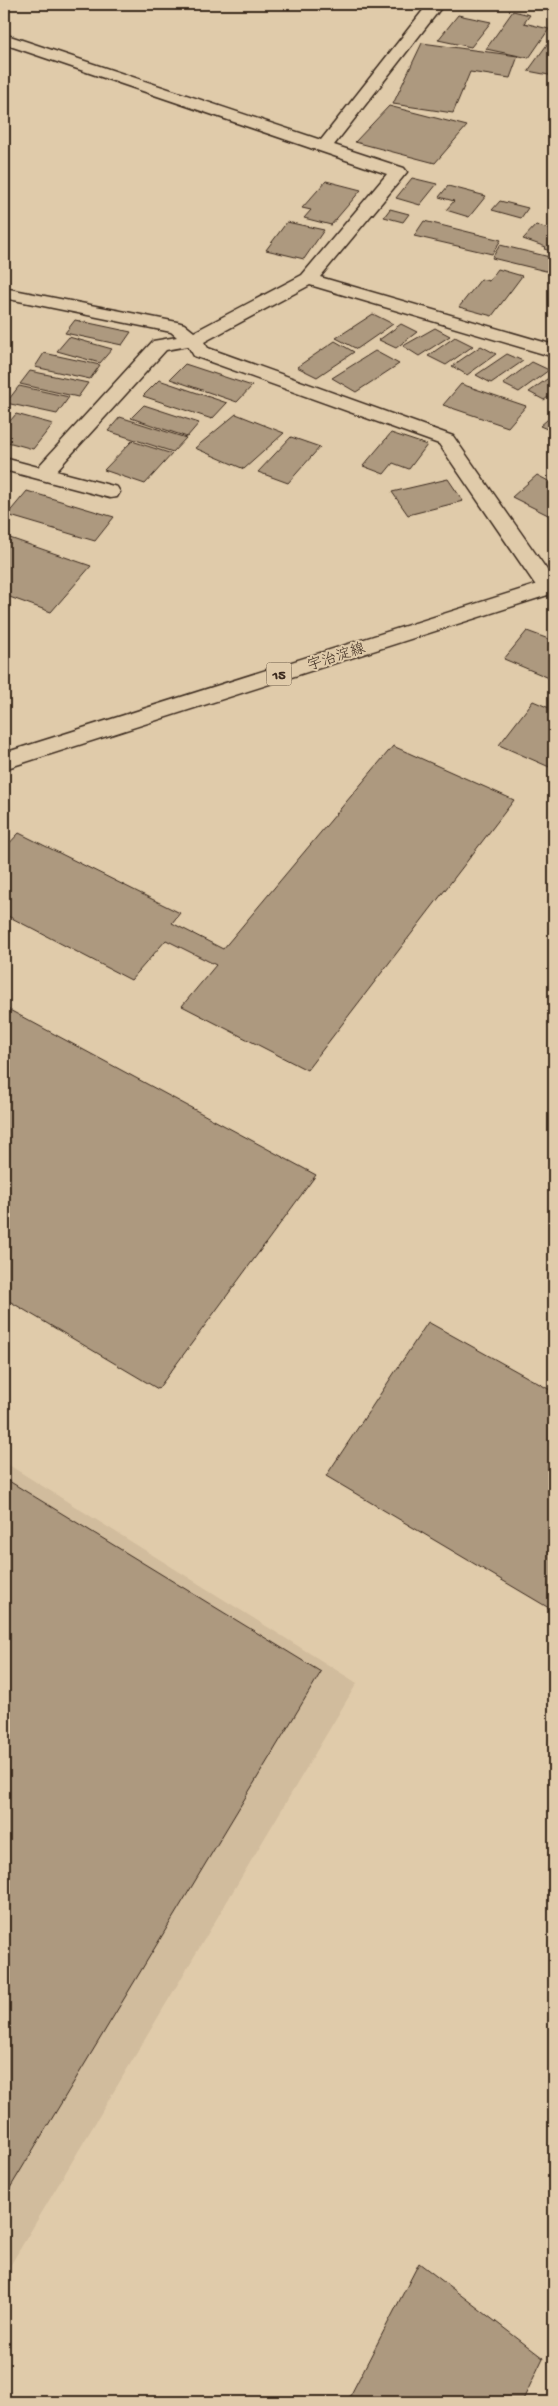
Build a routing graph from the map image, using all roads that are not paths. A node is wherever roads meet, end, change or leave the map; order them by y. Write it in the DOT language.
graph roads {
  1 [pos="436,4"];
  2 [pos="4,40"];
  3 [pos="324,147"];
  4 [pos="308,279"];
  5 [pos="4,293"];
  6 [pos="193,340"];
  7 [pos="554,351"];
  8 [pos="4,464"];
  9 [pos="42,474"];
  10 [pos="110,492"];
  11 [pos="552,587"];
  12 [pos="4,761"];
  1 -- 3 [label="street"];
  2 -- 3 [label="street"];
  3 -- 4 [label="street"];
  4 -- 6 [label="street"];
  4 -- 7 [label="street"];
  5 -- 6 [label="street"];
  6 -- 9 [label="street"];
  6 -- 11 [label="street"];
  8 -- 9 [label="street"];
  9 -- 10 [label="street"];
  11 -- 12 [label="street, 宇治淀線 / 15"];
}
